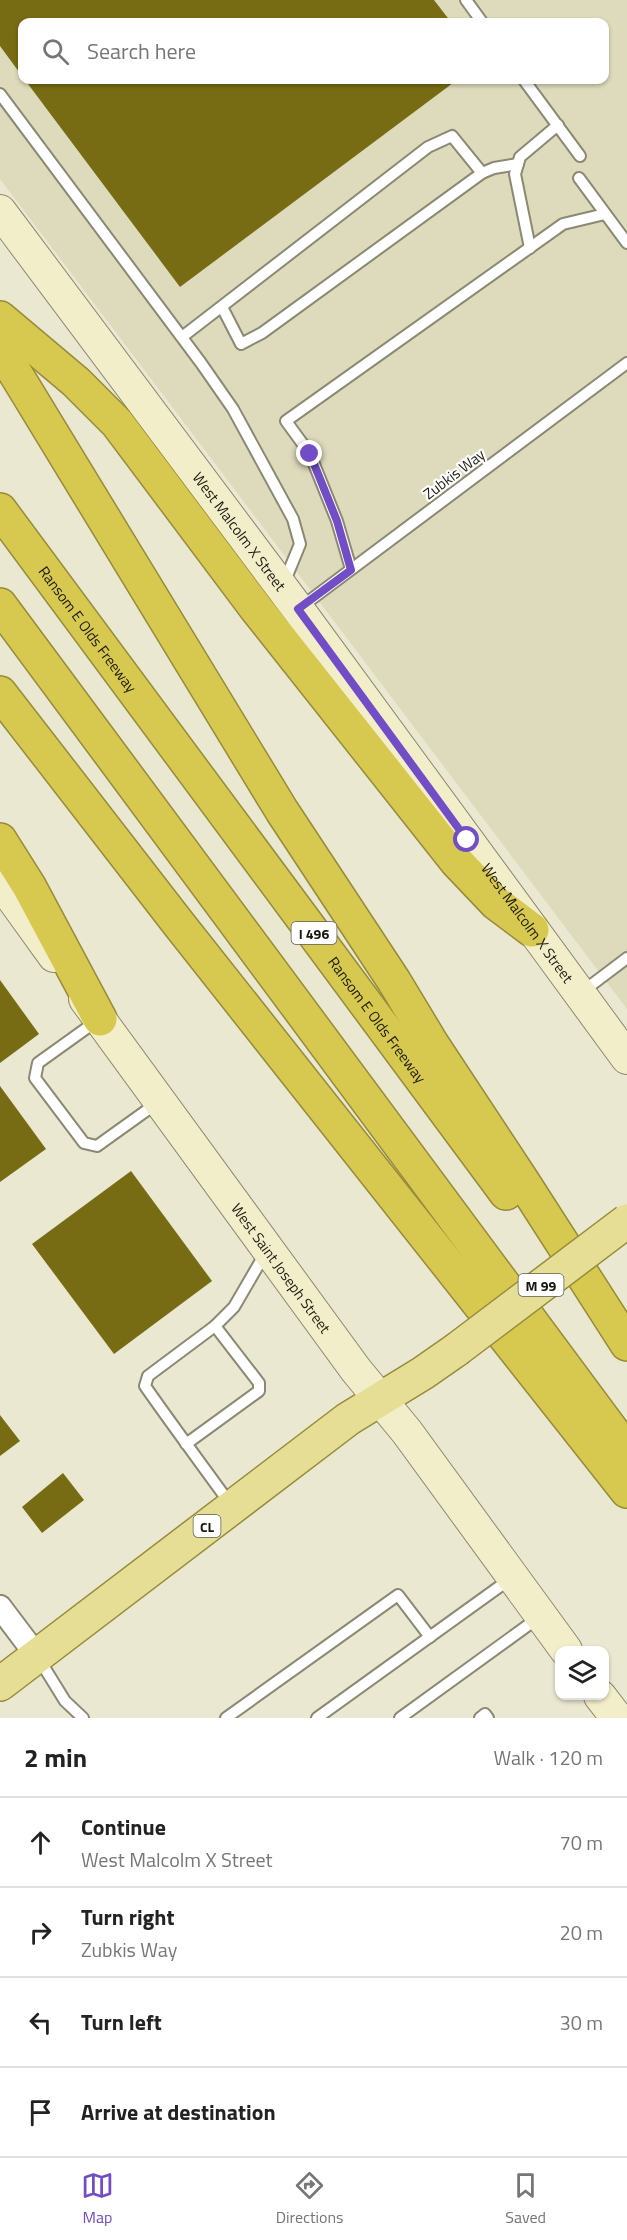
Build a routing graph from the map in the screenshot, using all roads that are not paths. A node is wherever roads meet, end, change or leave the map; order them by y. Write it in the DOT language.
graph roads {
  1 [pos="466,0"];
  2 [pos="479,18"];
  3 [pos="528,84"];
  4 [pos="0,94"];
  5 [pos="558,125"];
  6 [pos="580,156"];
  7 [pos="518,164"];
  8 [pos="482,173"];
  9 [pos="579,178"];
  10 [pos="0,211"];
  11 [pos="605,214"];
  12 [pos="627,243"];
  13 [pos="530,248"];
  14 [pos="222,306"];
  15 [pos="0,318"];
  16 [pos="182,337"];
  17 [pos="0,348"];
  18 [pos="627,363"];
  19 [pos="0,510"];
  20 [pos="351,570"];
  21 [pos="290,598"];
  22 [pos="0,605"];
  23 [pos="0,693"];
  24 [pos="0,840"];
  25 [pos="0,881"];
  26 [pos="532,930"];
  27 [pos="627,958"];
  28 [pos="579,994"];
  29 [pos="100,1019"];
  30 [pos="627,1058"];
  31 [pos="159,1101"];
  32 [pos="627,1221"];
  33 [pos="267,1250"];
  34 [pos="215,1326"];
  35 [pos="627,1344"];
  36 [pos="627,1356"];
  37 [pos="381,1400"];
  38 [pos="186,1444"];
  39 [pos="627,1451"];
  40 [pos="627,1491"];
  41 [pos="233,1507"];
  42 [pos="513,1578"];
  43 [pos="0,1607"];
  44 [pos="540,1616"];
  45 [pos="430,1637"];
  46 [pos="563,1646"];
  47 [pos="37,1656"];
  48 [pos="0,1684"];
  49 [pos="603,1700"];
  50 [pos="83,1718"];
  51 [pos="226,1718"];
  52 [pos="317,1718"];
  53 [pos="400,1718"];
  54 [pos="480,1718"];
  55 [pos="488,1718"];
  56 [pos="616,1718"];
  1 -- 2 [label="lane"];
  3 -- 5 [label="lane"];
  4 -- 16 [label="lane"];
  5 -- 6 [label="lane"];
  5 -- 7 [label="lane"];
  7 -- 8 [label="lane"];
  7 -- 13 [label="lane"];
  8 -- 14 [label="lane"];
  8 -- 14 [label="lane"];
  9 -- 11 [label="lane"];
  10 -- 21 [label="main road, West Malcolm X Street"];
  11 -- 12 [label="lane"];
  11 -- 13 [label="lane"];
  13 -- 20 [label="lane"];
  14 -- 16 [label="lane"];
  15 -- 26 [label="highway"];
  16 -- 21 [label="lane"];
  17 -- 35 [label="highway"];
  18 -- 20 [label="lane, Zubkis Way"];
  19 -- 36 [label="highway, Ransom E Olds Freeway / I 496"];
  20 -- 21 [label="lane, Zubkis Way"];
  21 -- 26 [label="main road, West Malcolm X Street"];
  22 -- 39 [label="highway"];
  23 -- 40 [label="highway"];
  24 -- 29 [label="highway"];
  25 -- 29 [label="main road, West Saint Joseph Street"];
  26 -- 28 [label="main road, West Malcolm X Street"];
  27 -- 28 [label="lane"];
  28 -- 30 [label="main road, West Malcolm X Street"];
  29 -- 31 [label="main road, West Saint Joseph Street"];
  29 -- 31 [label="lane"];
  31 -- 33 [label="main road, West Saint Joseph Street"];
  32 -- 37 [label="main road, M 99, bridge"];
  33 -- 34 [label="lane"];
  33 -- 37 [label="main road, West Saint Joseph Street"];
  34 -- 38 [label="lane"];
  34 -- 38 [label="lane"];
  37 -- 41 [label="main road, CL"];
  37 -- 42 [label="main road, West Saint Joseph Street"];
  38 -- 41 [label="lane"];
  41 -- 47 [label="main road, CL"];
  42 -- 44 [label="main road, West Saint Joseph Street"];
  42 -- 45 [label="lane"];
  43 -- 47 [label="street"];
  44 -- 46 [label="main road, West Saint Joseph Street"];
  44 -- 53 [label="lane"];
  45 -- 51 [label="lane"];
  45 -- 52 [label="lane"];
  47 -- 48 [label="main road, CL"];
  47 -- 50 [label="lane"];
  49 -- 56 [label="main road"];
  54 -- 55 [label="lane"];
}
